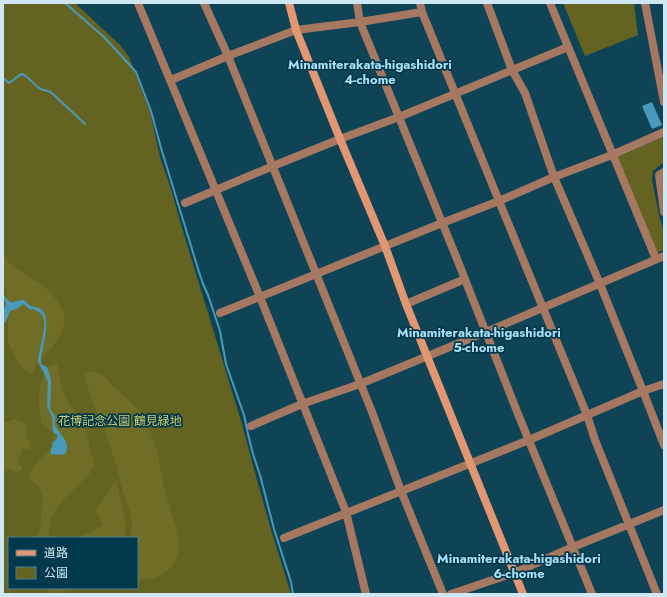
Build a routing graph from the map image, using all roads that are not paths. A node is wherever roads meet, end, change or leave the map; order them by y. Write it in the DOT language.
graph roads {
  1 [pos="138,3"];
  2 [pos="204,3"];
  3 [pos="289,3"];
  4 [pos="356,3"];
  5 [pos="420,3"];
  6 [pos="487,3"];
  7 [pos="550,3"];
  8 [pos="645,3"];
  9 [pos="422,12"];
  10 [pos="360,22"];
  11 [pos="296,30"];
  12 [pos="568,47"];
  13 [pos="228,56"];
  14 [pos="512,70"];
  15 [pos="171,80"];
  16 [pos="455,94"];
  17 [pos="664,102"];
  18 [pos="399,117"];
  19 [pos="664,132"];
  20 [pos="340,139"];
  21 [pos="612,155"];
  22 [pos="272,166"];
  23 [pos="664,172"];
  24 [pos="554,177"];
  25 [pos="215,190"];
  26 [pos="663,194"];
  27 [pos="499,201"];
  28 [pos="185,203"];
  29 [pos="664,212"];
  30 [pos="442,223"];
  31 [pos="385,246"];
  32 [pos="660,258"];
  33 [pos="316,274"];
  34 [pos="465,279"];
  35 [pos="600,284"];
  36 [pos="260,297"];
  37 [pos="406,304"];
  38 [pos="542,308"];
  39 [pos="220,313"];
  40 [pos="486,332"];
  41 [pos="427,356"];
  42 [pos="360,384"];
  43 [pos="664,384"];
  44 [pos="643,391"];
  45 [pos="302,404"];
  46 [pos="587,415"];
  47 [pos="251,426"];
  48 [pos="529,440"];
  49 [pos="664,445"];
  50 [pos="470,463"];
  51 [pos="401,491"];
  52 [pos="664,510"];
  53 [pos="346,512"];
  54 [pos="629,524"];
  55 [pos="284,538"];
  56 [pos="573,547"];
  57 [pos="514,573"];
  58 [pos="366,594"];
  59 [pos="443,594"];
  60 [pos="451,594"];
  61 [pos="523,594"];
  62 [pos="592,594"];
  63 [pos="657,594"];
  1 -- 15 [label="street"];
  2 -- 13 [label="street"];
  3 -- 11 [label="street"];
  4 -- 10 [label="street"];
  5 -- 9 [label="street"];
  6 -- 14 [label="street"];
  7 -- 12 [label="street"];
  8 -- 17 [label="street"];
  9 -- 10 [label="street"];
  9 -- 16 [label="street"];
  10 -- 11 [label="street"];
  10 -- 18 [label="street"];
  11 -- 13 [label="street"];
  11 -- 20 [label="street"];
  12 -- 14 [label="street"];
  12 -- 21 [label="street"];
  13 -- 15 [label="street"];
  13 -- 22 [label="street"];
  14 -- 16 [label="street"];
  14 -- 24 [label="street"];
  15 -- 25 [label="street"];
  16 -- 18 [label="street"];
  16 -- 27 [label="street"];
  18 -- 20 [label="street"];
  18 -- 30 [label="street"];
  19 -- 21 [label="street"];
  20 -- 22 [label="street"];
  20 -- 31 [label="street"];
  21 -- 24 [label="street"];
  21 -- 32 [label="street"];
  22 -- 25 [label="street"];
  22 -- 33 [label="street"];
  23 -- 26 [label="street"];
  24 -- 27 [label="street"];
  24 -- 35 [label="street"];
  25 -- 28 [label="street"];
  25 -- 36 [label="street"];
  26 -- 29 [label="street"];
  27 -- 30 [label="street"];
  27 -- 38 [label="street"];
  30 -- 31 [label="street"];
  30 -- 34 [label="street"];
  31 -- 33 [label="street"];
  31 -- 37 [label="street"];
  32 -- 35 [label="street"];
  33 -- 36 [label="street"];
  33 -- 42 [label="street"];
  34 -- 37 [label="street"];
  34 -- 40 [label="street"];
  35 -- 38 [label="street"];
  35 -- 44 [label="street"];
  36 -- 39 [label="street"];
  36 -- 45 [label="street"];
  37 -- 41 [label="street"];
  38 -- 40 [label="street"];
  38 -- 46 [label="street"];
  40 -- 41 [label="street"];
  40 -- 48 [label="street"];
  41 -- 42 [label="street"];
  41 -- 50 [label="street"];
  42 -- 45 [label="street"];
  42 -- 51 [label="street"];
  43 -- 44 [label="street"];
  44 -- 46 [label="street"];
  44 -- 49 [label="street"];
  45 -- 47 [label="street"];
  45 -- 53 [label="street"];
  46 -- 48 [label="street"];
  46 -- 54 [label="street"];
  48 -- 50 [label="street"];
  48 -- 56 [label="street"];
  50 -- 51 [label="street"];
  50 -- 57 [label="street"];
  51 -- 53 [label="street"];
  51 -- 59 [label="street"];
  52 -- 54 [label="street"];
  53 -- 55 [label="street"];
  53 -- 58 [label="street"];
  54 -- 56 [label="street"];
  54 -- 63 [label="street"];
  56 -- 57 [label="street"];
  56 -- 62 [label="street"];
  57 -- 60 [label="street"];
  57 -- 61 [label="street"];
}
